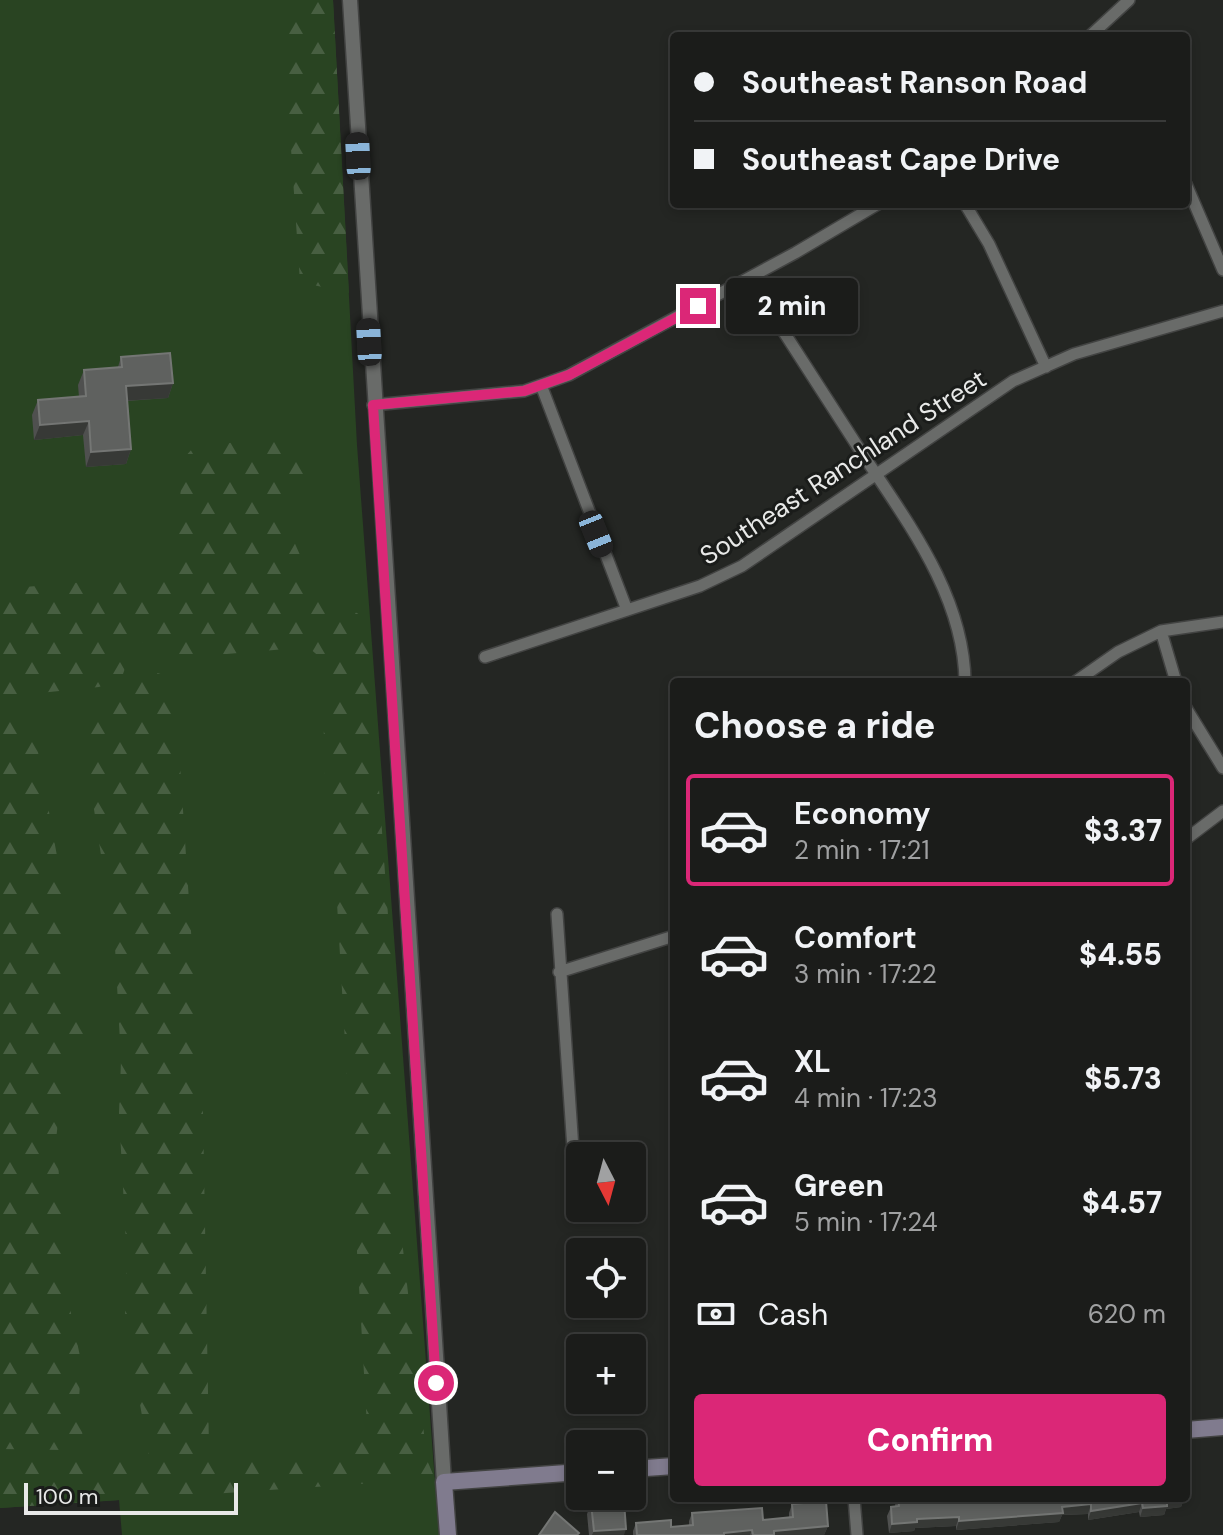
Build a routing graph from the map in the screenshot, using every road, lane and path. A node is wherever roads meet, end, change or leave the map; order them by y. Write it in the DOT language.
graph roads {
  1 [pos="350,0"];
  2 [pos="1129,0"];
  3 [pos="1098,32"];
  4 [pos="1190,193"];
  5 [pos="871,208"];
  6 [pos="967,208"];
  7 [pos="1223,270"];
  8 [pos="749,278"];
  9 [pos="1223,311"];
  10 [pos="1046,367"];
  11 [pos="541,385"];
  12 [pos="373,405"];
  13 [pos="876,475"];
  14 [pos="627,610"];
  15 [pos="1223,622"];
  16 [pos="1161,631"];
  17 [pos="485,657"];
  18 [pos="965,678"];
  19 [pos="1081,678"];
  20 [pos="1175,678"];
  21 [pos="1190,714"];
  22 [pos="1223,768"];
  23 [pos="1223,811"];
  24 [pos="1190,836"];
  25 [pos="557,914"];
  26 [pos="670,937"];
  27 [pos="559,972"];
  28 [pos="572,1142"];
  29 [pos="1223,1427"];
  30 [pos="1190,1430"];
  31 [pos="670,1466"];
  32 [pos="646,1468"];
  33 [pos="566,1473"];
  34 [pos="444,1482"];
  35 [pos="854,1502"];
  36 [pos="448,1535"];
  37 [pos="857,1535"];
  1 -- 12 [label="street"];
  2 -- 3 [label="street"];
  4 -- 7 [label="street"];
  5 -- 8 [label="street"];
  6 -- 10 [label="street"];
  8 -- 11 [label="street"];
  8 -- 13 [label="street"];
  9 -- 10 [label="street, Southeast Ranchland Street"];
  10 -- 13 [label="street, Southeast Ranchland Street"];
  11 -- 12 [label="street"];
  11 -- 14 [label="street"];
  12 -- 34 [label="street"];
  13 -- 14 [label="street, Southeast Ranchland Street"];
  13 -- 18 [label="street"];
  14 -- 17 [label="street, Southeast Ranchland Street"];
  15 -- 16 [label="street"];
  16 -- 19 [label="street"];
  16 -- 20 [label="street"];
  21 -- 22 [label="street"];
  23 -- 24 [label="street"];
  25 -- 27 [label="street"];
  26 -- 27 [label="street"];
  27 -- 28 [label="street"];
  29 -- 30 [label="main road"];
  31 -- 32 [label="main road"];
  33 -- 34 [label="main road"];
  34 -- 36 [label="main road"];
  35 -- 37 [label="street"];
}
